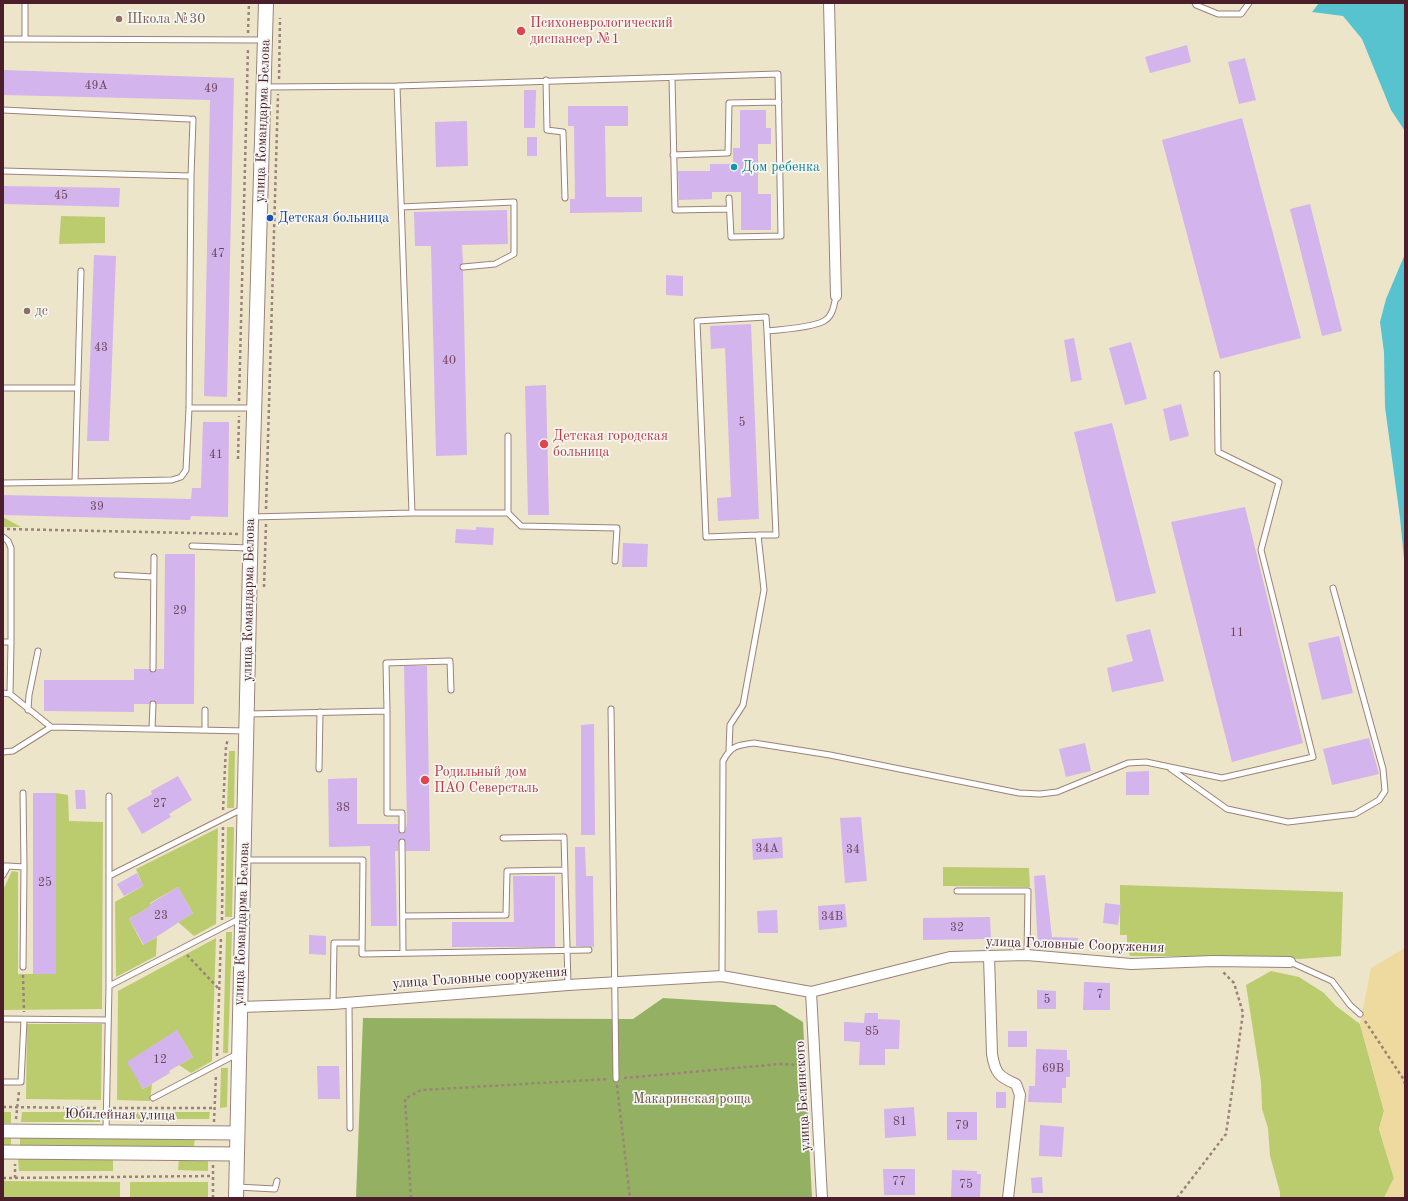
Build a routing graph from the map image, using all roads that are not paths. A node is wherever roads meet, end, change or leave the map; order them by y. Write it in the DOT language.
graph roads {
  1 [pos="25,3"];
  2 [pos="266,3"];
  3 [pos="829,3"];
  4 [pos="1195,3"];
  5 [pos="1250,3"];
  6 [pos="3,39"];
  7 [pos="25,40"];
  8 [pos="265,40"];
  9 [pos="672,78"];
  10 [pos="546,80"];
  11 [pos="397,86"];
  12 [pos="264,87"];
  13 [pos="779,102"];
  14 [pos="3,110"];
  15 [pos="673,155"];
  16 [pos="3,171"];
  17 [pos="191,176"];
  18 [pos="565,198"];
  19 [pos="729,198"];
  20 [pos="401,207"];
  21 [pos="729,209"];
  22 [pos="463,267"];
  23 [pos="81,271"];
  24 [pos="836,296"];
  25 [pos="767,331"];
  26 [pos="1217,374"];
  27 [pos="3,388"];
  28 [pos="78,388"];
  29 [pos="189,408"];
  30 [pos="254,408"];
  31 [pos="508,436"];
  32 [pos="75,482"];
  33 [pos="3,483"];
  34 [pos="412,512"];
  35 [pos="508,513"];
  36 [pos="251,517"];
  37 [pos="758,535"];
  38 [pos="3,537"];
  39 [pos="192,546"];
  40 [pos="243,548"];
  41 [pos="154,557"];
  42 [pos="615,561"];
  43 [pos="117,575"];
  44 [pos="153,577"];
  45 [pos="1333,588"];
  46 [pos="3,642"];
  47 [pos="11,642"];
  48 [pos="38,651"];
  49 [pos="153,669"];
  50 [pos="451,690"];
  51 [pos="3,693"];
  52 [pos="10,694"];
  53 [pos="153,704"];
  54 [pos="611,709"];
  55 [pos="28,710"];
  56 [pos="205,710"];
  57 [pos="387,711"];
  58 [pos="320,712"];
  59 [pos="247,714"];
  60 [pos="51,727"];
  61 [pos="152,729"];
  62 [pos="205,730"];
  63 [pos="247,731"];
  64 [pos="729,750"];
  65 [pos="3,752"];
  66 [pos="1170,768"];
  67 [pos="319,770"];
  68 [pos="24,793"];
  69 [pos="108,796"];
  70 [pos="245,808"];
  71 [pos="402,830"];
  72 [pos="503,838"];
  73 [pos="402,842"];
  74 [pos="244,860"];
  75 [pos="5,866"];
  76 [pos="24,866"];
  77 [pos="565,870"];
  78 [pos="3,875"];
  79 [pos="109,876"];
  80 [pos="957,891"];
  81 [pos="403,916"];
  82 [pos="242,917"];
  83 [pos="361,943"];
  84 [pos="589,950"];
  85 [pos="567,951"];
  86 [pos="403,952"];
  87 [pos="1027,955"];
  88 [pos="989,956"];
  89 [pos="1290,962"];
  90 [pos="23,967"];
  91 [pos="722,976"];
  92 [pos="614,982"];
  93 [pos="568,985"];
  94 [pos="108,986"];
  95 [pos="811,992"];
  96 [pos="349,1003"];
  97 [pos="333,1004"];
  98 [pos="240,1008"];
  99 [pos="1360,1014"];
  100 [pos="3,1019"];
  101 [pos="24,1020"];
  102 [pos="107,1020"];
  103 [pos="238,1053"];
  104 [pos="616,1079"];
  105 [pos="3,1082"];
  106 [pos="153,1098"];
  107 [pos="350,1128"];
  108 [pos="106,1130"];
  109 [pos="3,1131"];
  110 [pos="237,1133"];
  111 [pos="3,1152"];
  112 [pos="237,1154"];
  113 [pos="277,1181"];
  114 [pos="236,1193"];
  115 [pos="822,1198"];
  116 [pos="1008,1198"];
  1 -- 7 [label="lane"];
  2 -- 8 [label="main road, улица Командарма Белова"];
  3 -- 24 [label="street"];
  4 -- 5 [label="lane"];
  6 -- 7 [label="lane"];
  7 -- 8 [label="lane"];
  8 -- 12 [label="main road, улица Командарма Белова"];
  9 -- 10 [label="lane"];
  9 -- 13 [label="lane"];
  9 -- 15 [label="lane"];
  10 -- 11 [label="lane"];
  10 -- 18 [label="lane"];
  11 -- 12 [label="lane"];
  11 -- 20 [label="lane"];
  12 -- 30 [label="main road, улица Командарма Белова"];
  13 -- 15 [label="lane"];
  13 -- 21 [label="lane"];
  14 -- 17 [label="lane"];
  15 -- 21 [label="lane"];
  16 -- 17 [label="lane"];
  17 -- 29 [label="lane"];
  19 -- 21 [label="lane"];
  20 -- 22 [label="lane"];
  20 -- 34 [label="lane"];
  23 -- 28 [label="lane"];
  24 -- 25 [label="lane"];
  25 -- 37 [label="lane"];
  25 -- 37 [label="lane"];
  26 -- 66 [label="lane"];
  27 -- 28 [label="lane"];
  28 -- 32 [label="lane"];
  29 -- 30 [label="lane"];
  29 -- 32 [label="lane"];
  30 -- 36 [label="main road, улица Командарма Белова"];
  31 -- 35 [label="lane"];
  32 -- 33 [label="lane"];
  34 -- 35 [label="lane"];
  34 -- 36 [label="lane"];
  35 -- 42 [label="lane"];
  36 -- 40 [label="main road, улица Командарма Белова"];
  37 -- 64 [label="lane"];
  38 -- 47 [label="lane"];
  39 -- 40 [label="lane"];
  40 -- 59 [label="main road, улица Командарма Белова"];
  41 -- 44 [label="lane"];
  43 -- 44 [label="lane"];
  44 -- 49 [label="lane"];
  45 -- 66 [label="lane"];
  46 -- 47 [label="lane"];
  47 -- 52 [label="lane"];
  48 -- 55 [label="lane"];
  50 -- 57 [label="lane"];
  51 -- 52 [label="lane"];
  52 -- 55 [label="lane"];
  53 -- 61 [label="lane"];
  54 -- 92 [label="lane"];
  55 -- 60 [label="lane"];
  56 -- 62 [label="lane"];
  57 -- 58 [label="lane"];
  57 -- 71 [label="lane"];
  58 -- 59 [label="lane"];
  58 -- 67 [label="lane"];
  59 -- 63 [label="main road, улица Командарма Белова"];
  60 -- 61 [label="lane"];
  60 -- 65 [label="lane"];
  61 -- 62 [label="lane"];
  62 -- 63 [label="lane"];
  63 -- 70 [label="main road, улица Командарма Белова"];
  64 -- 66 [label="lane"];
  64 -- 91 [label="lane"];
  68 -- 76 [label="lane"];
  69 -- 79 [label="lane"];
  70 -- 74 [label="main road, улица Командарма Белова"];
  70 -- 79 [label="lane"];
  72 -- 77 [label="lane"];
  73 -- 81 [label="lane"];
  74 -- 82 [label="main road, улица Командарма Белова"];
  74 -- 83 [label="lane"];
  75 -- 76 [label="lane"];
  75 -- 78 [label="lane"];
  76 -- 90 [label="lane"];
  77 -- 81 [label="lane"];
  77 -- 85 [label="lane"];
  79 -- 94 [label="lane"];
  80 -- 87 [label="lane"];
  81 -- 86 [label="lane"];
  82 -- 94 [label="lane"];
  82 -- 98 [label="main road, улица Командарма Белова"];
  83 -- 86 [label="lane"];
  83 -- 97 [label="lane"];
  84 -- 85 [label="lane"];
  85 -- 86 [label="lane"];
  85 -- 93 [label="lane"];
  87 -- 88 [label="street, улица Головные Сооружения"];
  87 -- 89 [label="street, улица Головные Сооружения"];
  88 -- 95 [label="street, улица Головные Сооружения"];
  88 -- 116 [label="street"];
  89 -- 99 [label="lane"];
  91 -- 92 [label="street, улица Головные сооружения"];
  91 -- 95 [label="street, улица Головные Сооружения"];
  92 -- 93 [label="street, улица Головные сооружения"];
  92 -- 104 [label="lane"];
  93 -- 96 [label="street, улица Головные сооружения"];
  94 -- 102 [label="lane"];
  95 -- 115 [label="street, улица Белинского"];
  96 -- 97 [label="street, улица Головные сооружения"];
  96 -- 107 [label="lane"];
  97 -- 98 [label="street, улица Головные сооружения"];
  98 -- 103 [label="main road, улица Командарма Белова"];
  100 -- 101 [label="lane"];
  101 -- 102 [label="lane"];
  101 -- 105 [label="lane"];
  102 -- 108 [label="lane"];
  103 -- 106 [label="lane"];
  103 -- 110 [label="main road, улица Командарма Белова"];
  108 -- 109 [label="street, Юбилейная улица"];
  108 -- 110 [label="street, Юбилейная улица"];
  110 -- 112 [label="main road, улица Командарма Белова"];
  111 -- 112 [label="street"];
  112 -- 114 [label="main road, улица Командарма Белова"];
  113 -- 114 [label="lane"];
}
